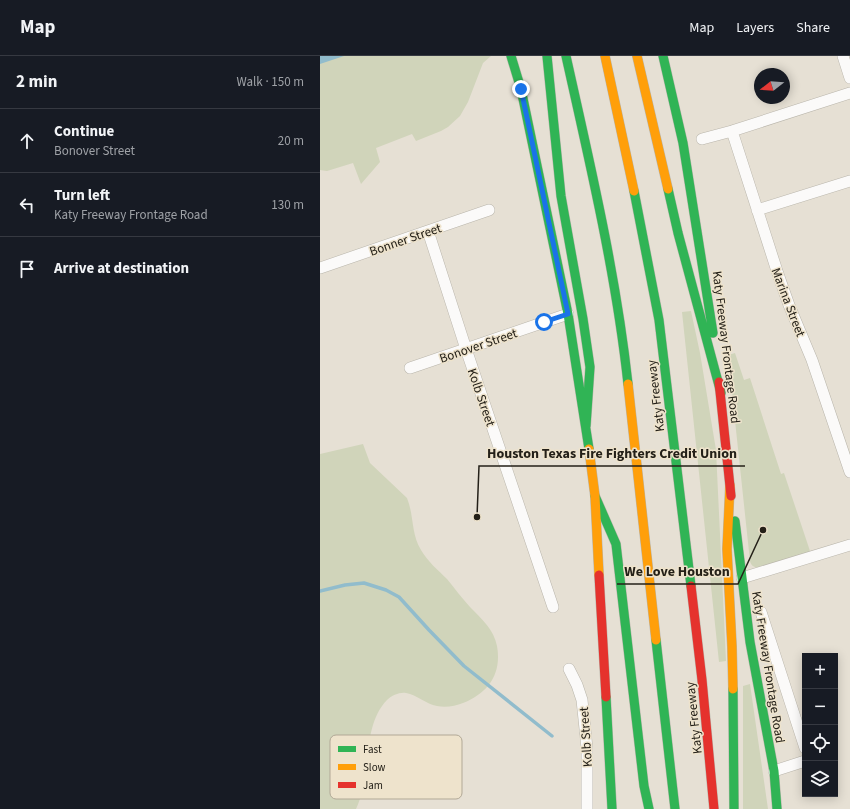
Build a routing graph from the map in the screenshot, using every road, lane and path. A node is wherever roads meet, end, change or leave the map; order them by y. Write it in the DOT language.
graph roads {
  1 [pos="511,56"];
  2 [pos="547,56"];
  3 [pos="566,56"];
  4 [pos="605,56"];
  5 [pos="637,56"];
  6 [pos="664,56"];
  7 [pos="843,56"];
  8 [pos="850,78"];
  9 [pos="850,93"];
  10 [pos="732,131"];
  11 [pos="702,139"];
  12 [pos="850,181"];
  13 [pos="489,210"];
  14 [pos="757,210"];
  15 [pos="428,231"];
  16 [pos="320,268"];
  17 [pos="568,314"];
  18 [pos="466,349"];
  19 [pos="410,368"];
  20 [pos="721,393"];
  21 [pos="586,426"];
  22 [pos="850,472"];
  23 [pos="730,485"];
  24 [pos="594,496"];
  25 [pos="850,545"];
  26 [pos="742,578"];
  27 [pos="553,608"];
  28 [pos="761,612"];
  29 [pos="568,668"];
  30 [pos="802,739"];
  31 [pos="802,762"];
  32 [pos="774,772"];
  33 [pos="587,809"];
  34 [pos="612,809"];
  35 [pos="649,809"];
  36 [pos="674,809"];
  37 [pos="714,809"];
  38 [pos="734,809"];
  39 [pos="777,809"];
  1 -- 17 [label="main road"];
  2 -- 21 [label="main road"];
  3 -- 36 [label="main road, Katy Freeway"];
  4 -- 37 [label="main road, Katy Freeway"];
  5 -- 20 [label="main road"];
  6 -- 20 [label="main road, Katy Freeway Frontage Road"];
  7 -- 8 [label="street"];
  9 -- 10 [label="street"];
  10 -- 11 [label="street"];
  10 -- 14 [label="street, Marina Street"];
  12 -- 14 [label="street"];
  13 -- 15 [label="street, Bonner Street"];
  14 -- 22 [label="street, Marina Street"];
  15 -- 16 [label="street, Bonner Street"];
  15 -- 18 [label="street, Kolb Street"];
  17 -- 18 [label="street, Bonover Street"];
  17 -- 21 [label="main road"];
  18 -- 19 [label="street, Bonover Street"];
  18 -- 27 [label="street, Kolb Street"];
  20 -- 23 [label="main road, Katy Freeway Frontage Road"];
  21 -- 24 [label="main road"];
  23 -- 26 [label="main road, Katy Freeway Frontage Road"];
  23 -- 38 [label="main road"];
  24 -- 34 [label="main road"];
  24 -- 35 [label="main road"];
  25 -- 26 [label="street"];
  26 -- 32 [label="main road, Katy Freeway Frontage Road"];
  28 -- 30 [label="street"];
  29 -- 33 [label="street, Kolb Street"];
  31 -- 32 [label="street"];
  32 -- 39 [label="main road, Katy Freeway Frontage Road"];
}
